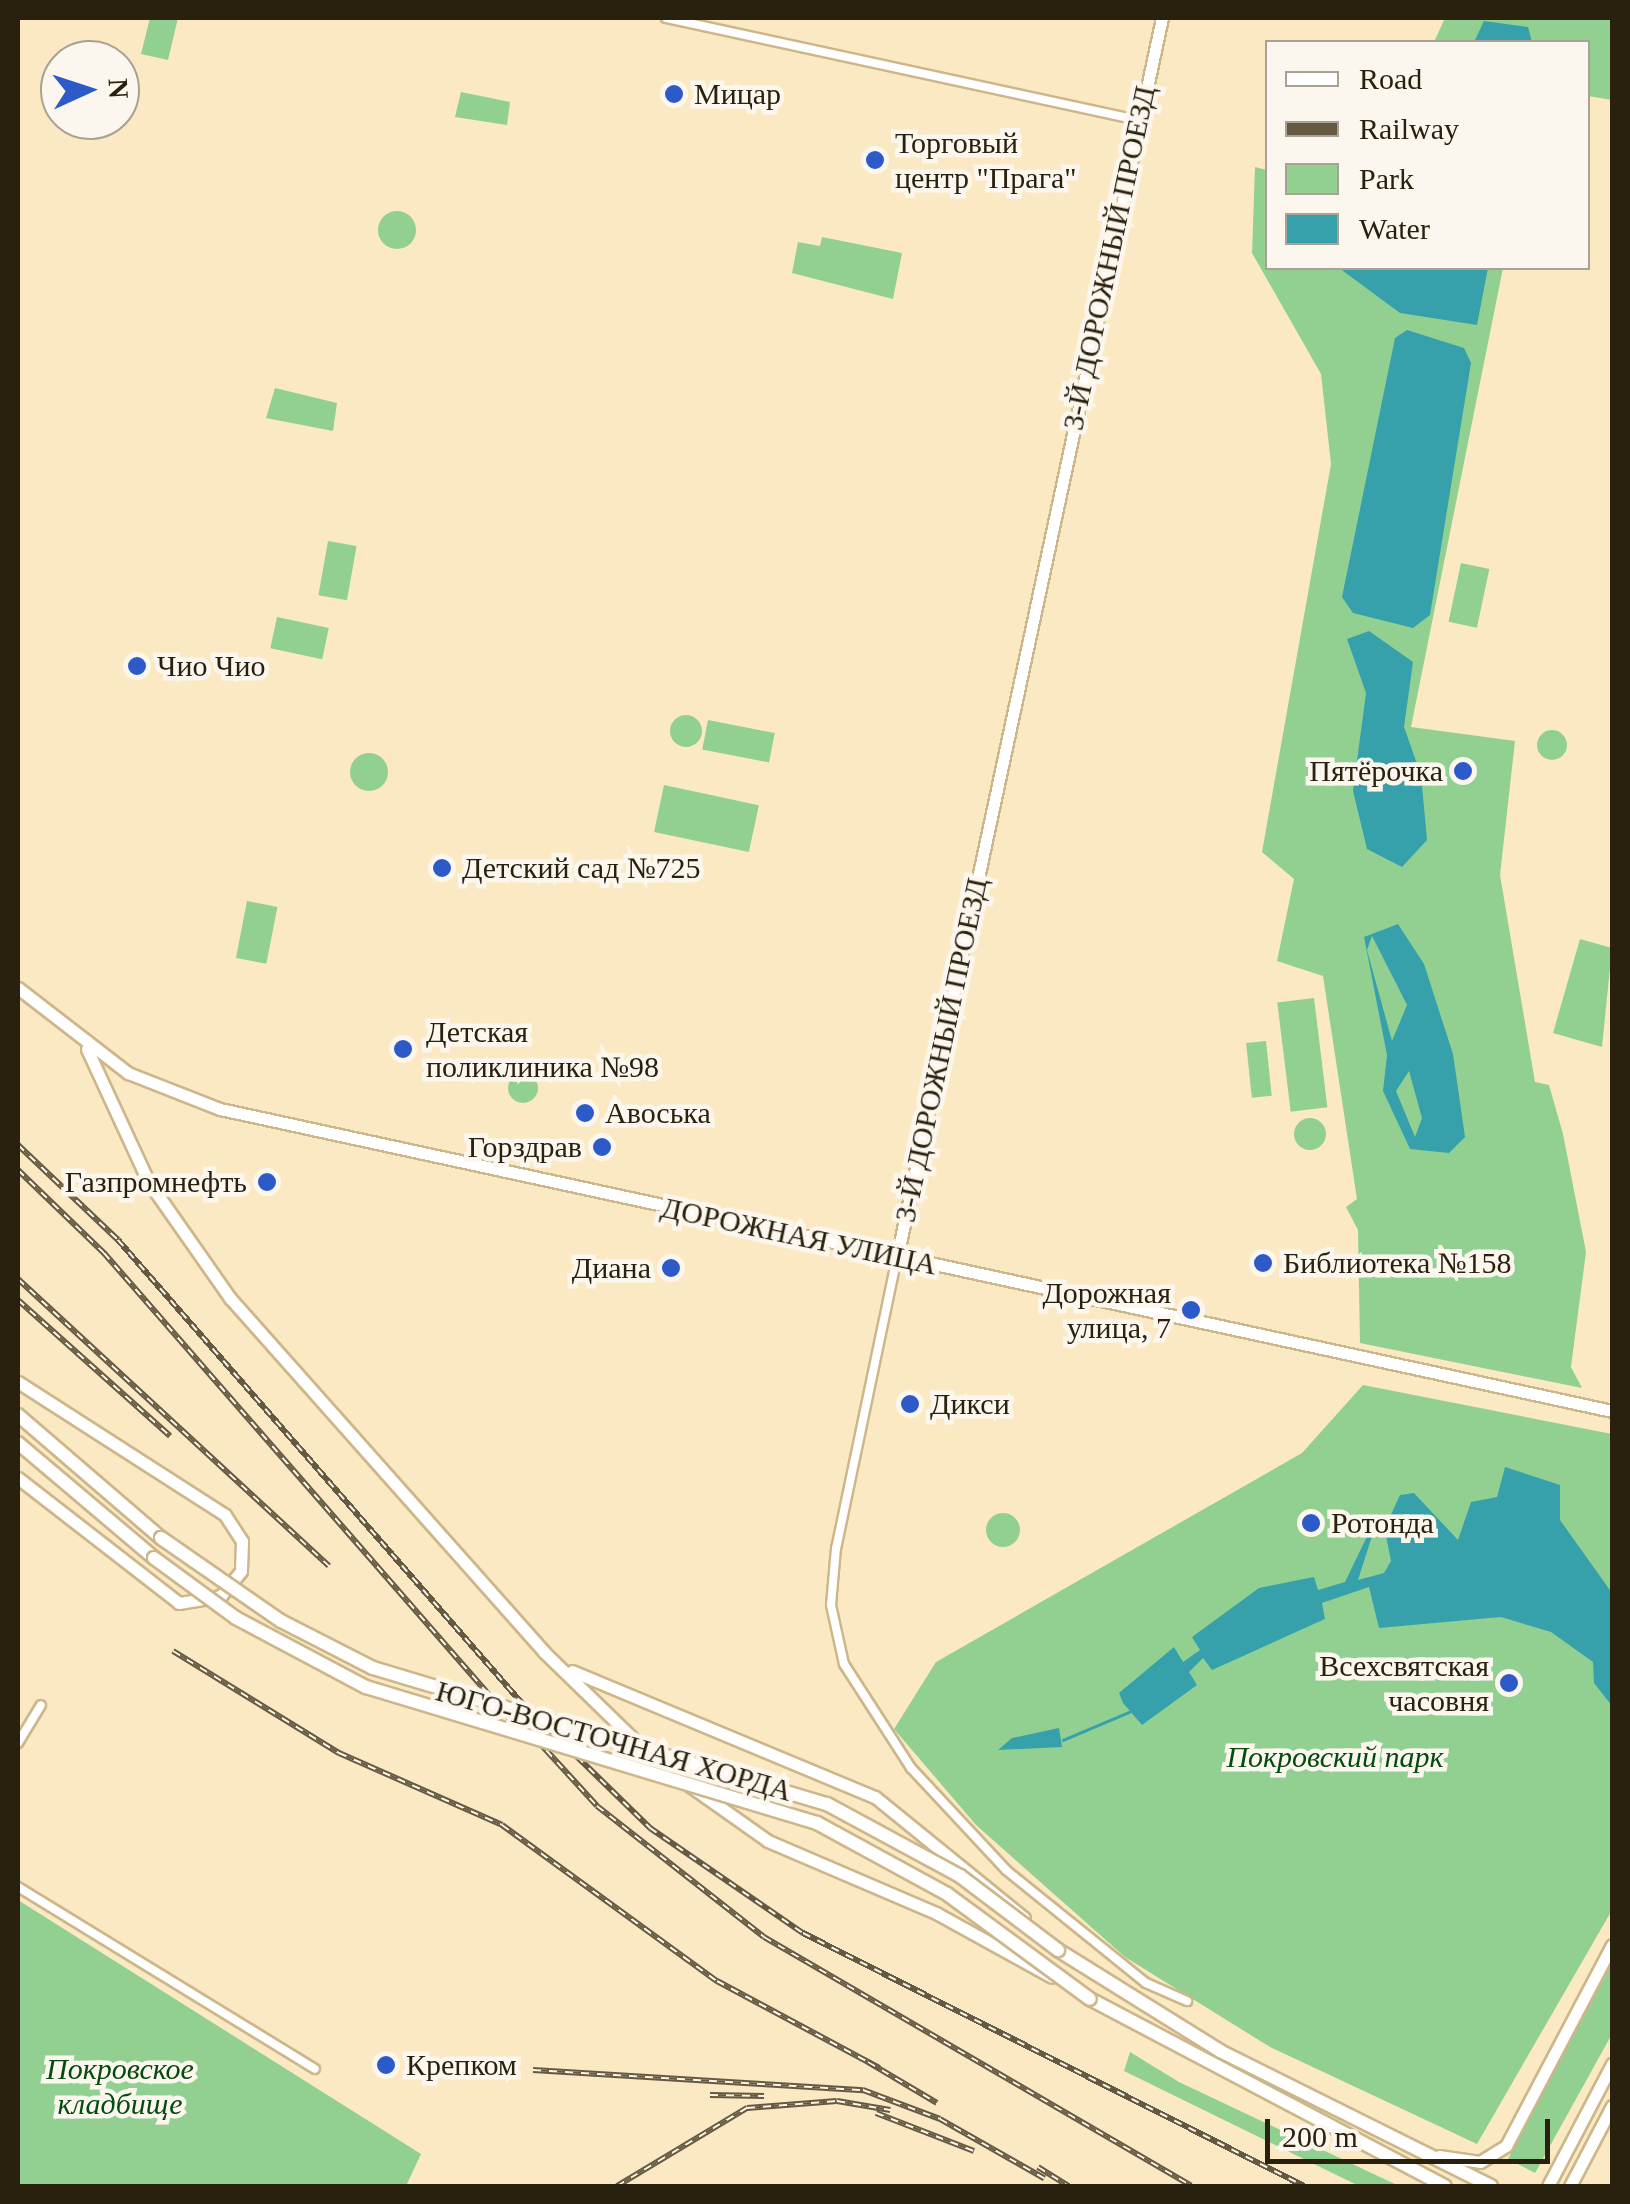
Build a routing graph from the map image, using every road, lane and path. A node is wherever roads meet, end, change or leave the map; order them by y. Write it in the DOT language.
graph roads {
  1 [pos="666,18"];
  2 [pos="1162,18"];
  3 [pos="1138,120"];
  4 [pos="18,988"];
  5 [pos="78,1037"];
  6 [pos="108,1060"];
  7 [pos="128,1073"];
  8 [pos="109,1094"];
  9 [pos="898,1257"];
  10 [pos="18,1382"];
  11 [pos="1612,1411"];
  12 [pos="18,1415"];
  13 [pos="18,1443"];
  14 [pos="18,1478"];
  15 [pos="544,1652"];
  16 [pos="40,1705"];
  17 [pos="18,1743"];
  18 [pos="18,1887"];
  19 [pos="1612,1945"];
  20 [pos="1058,1950"];
  21 [pos="1090,1999"];
  22 [pos="1187,2001"];
  23 [pos="1612,2064"];
  24 [pos="316,2069"];
  25 [pos="1612,2106"];
  26 [pos="1413,2148"];
  27 [pos="1445,2186"];
  28 [pos="1492,2186"];
  29 [pos="1548,2186"];
  30 [pos="1570,2186"];
  1 -- 3 [label="street"];
  2 -- 3 [label="main road, 3-Й ДОРОЖНЫЙ ПРОЕЗД"];
  3 -- 9 [label="main road, 3-Й ДОРОЖНЫЙ ПРОЕЗД"];
  4 -- 5 [label="main road, ДОРОЖНАЯ УЛИЦА"];
  5 -- 6 [label="main road, ДОРОЖНАЯ УЛИЦА"];
  5 -- 8 [label="main road"];
  6 -- 7 [label="main road, ДОРОЖНАЯ УЛИЦА"];
  6 -- 8 [label="main road"];
  7 -- 8 [label="main road"];
  7 -- 9 [label="main road, ДОРОЖНАЯ УЛИЦА"];
  8 -- 15 [label="main road"];
  9 -- 11 [label="main road, ДОРОЖНАЯ УЛИЦА"];
  9 -- 22 [label="street, 3-Й ДОРОЖНЫЙ ПРОЕЗД"];
  10 -- 14 [label="main road"];
  12 -- 20 [label="main road, ЮГО-ВОСТОЧНАЯ ХОРДА, bridge"];
  13 -- 21 [label="main road, ЮГО-ВОСТОЧНАЯ ХОРДА, bridge"];
  15 -- 20 [label="main road, bridge"];
  15 -- 21 [label="main road, bridge"];
  16 -- 17 [label="street"];
  18 -- 24 [label="street"];
  19 -- 26 [label="main road"];
  20 -- 26 [label="main road, ЮГО-ВОСТОЧНАЯ ХОРДА"];
  21 -- 27 [label="main road, ЮГО-ВОСТОЧНАЯ ХОРДА"];
  23 -- 29 [label="main road"];
  25 -- 30 [label="main road"];
  26 -- 28 [label="main road, ЮГО-ВОСТОЧНАЯ ХОРДА"];
}
